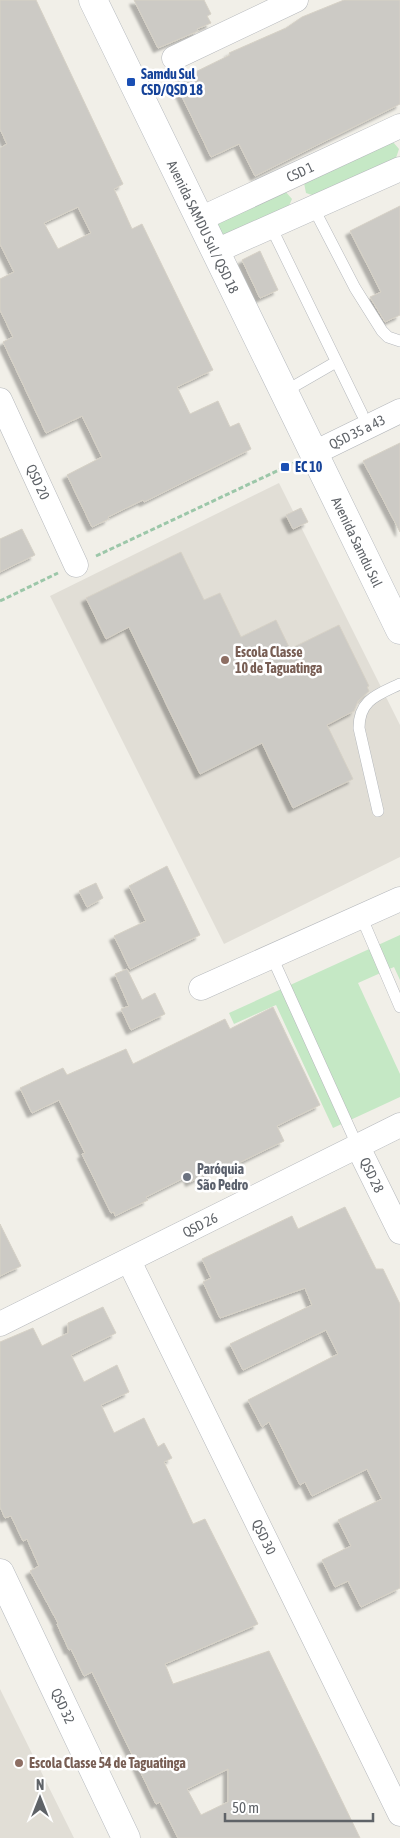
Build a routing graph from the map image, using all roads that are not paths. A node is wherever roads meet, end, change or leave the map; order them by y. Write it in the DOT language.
graph roads {
  1 [pos="93,0"];
  2 [pos="296,0"];
  3 [pos="255,9"];
  4 [pos="174,58"];
  5 [pos="400,126"];
  6 [pos="400,169"];
  7 [pos="289,177"];
  8 [pos="309,209"];
  9 [pos="200,219"];
  10 [pos="271,227"];
  11 [pos="216,252"];
  12 [pos="400,341"];
  13 [pos="336,362"];
  14 [pos="284,392"];
  15 [pos="0,400"];
  16 [pos="400,411"];
  17 [pos="362,414"];
  18 [pos="314,453"];
  19 [pos="76,565"];
  20 [pos="400,630"];
  21 [pos="400,684"];
  22 [pos="378,811"];
  23 [pos="400,899"];
  24 [pos="361,916"];
  25 [pos="272,957"];
  26 [pos="201,988"];
  27 [pos="400,1006"];
  28 [pos="400,1125"];
  29 [pos="357,1145"];
  30 [pos="400,1232"];
  31 [pos="129,1261"];
  32 [pos="0,1324"];
  33 [pos="0,1573"];
  34 [pos="400,1814"];
  35 [pos="123,1837"];
  1 -- 9 [label="street, Avenida SAMDU Sul / QSD 18"];
  2 -- 3 [label="street"];
  3 -- 4 [label="street"];
  5 -- 7 [label="street, CSD 1"];
  6 -- 8 [label="street"];
  7 -- 8 [label="street"];
  7 -- 9 [label="street, CSD 1"];
  8 -- 10 [label="street"];
  8 -- 12 [label="lane"];
  9 -- 11 [label="street, Avenida SAMDU Sul / QSD 18"];
  10 -- 11 [label="street"];
  10 -- 13 [label="lane"];
  11 -- 14 [label="street, Avenida SAMDU Sul / QSD 18"];
  13 -- 14 [label="lane"];
  13 -- 17 [label="lane"];
  14 -- 18 [label="street, Avenida SAMDU Sul / QSD 18"];
  15 -- 19 [label="street, QSD 20"];
  16 -- 18 [label="street, QSD 35 a 43"];
  18 -- 20 [label="street, Avenida Samdu Sul"];
  21 -- 22 [label="lane"];
  23 -- 24 [label="street"];
  24 -- 25 [label="street"];
  24 -- 27 [label="lane"];
  25 -- 26 [label="street"];
  25 -- 29 [label="lane"];
  28 -- 29 [label="street, QSD 26"];
  29 -- 30 [label="street, QSD 28"];
  29 -- 31 [label="street, QSD 26"];
  31 -- 32 [label="street, QSD 26"];
  31 -- 34 [label="street, QSD 30"];
  33 -- 35 [label="street, QSD 32"];
}
